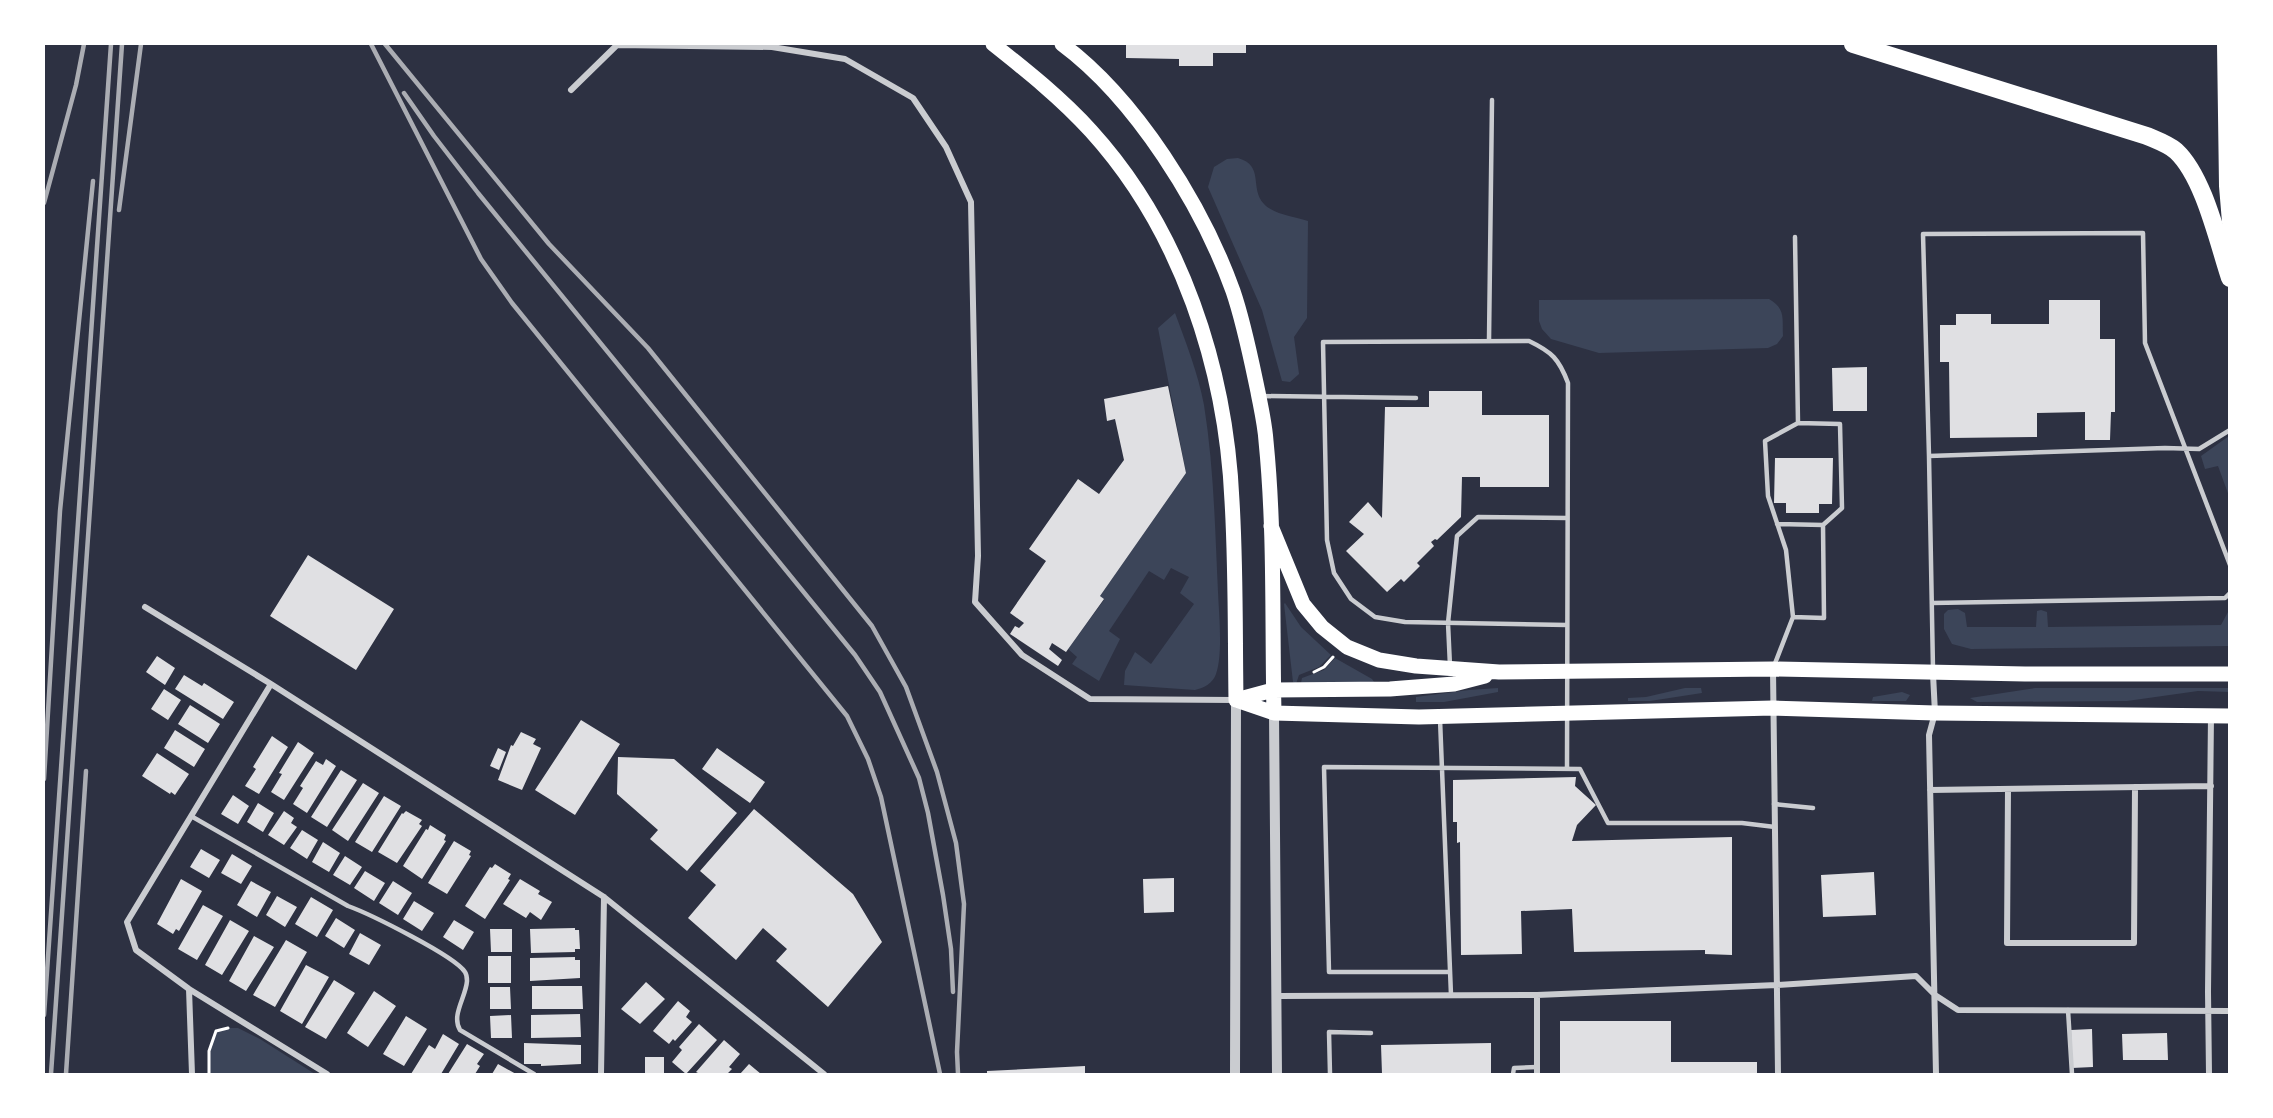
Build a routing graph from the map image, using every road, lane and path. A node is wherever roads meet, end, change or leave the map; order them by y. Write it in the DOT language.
graph roads {
  1 [pos="993,44"];
  2 [pos="1062,44"];
  3 [pos="1853,44"];
  4 [pos="2223,44"];
  5 [pos="572,90"];
  6 [pos="1492,100"];
  7 [pos="1795,237"];
  8 [pos="2229,246"];
  9 [pos="2229,278"];
  10 [pos="1489,341"];
  11 [pos="1258,396"];
  12 [pos="1324,398"];
  13 [pos="1416,398"];
  14 [pos="1798,423"];
  15 [pos="2229,429"];
  16 [pos="2185,448"];
  17 [pos="1929,456"];
  18 [pos="1567,518"];
  19 [pos="1777,524"];
  20 [pos="1823,525"];
  21 [pos="1271,526"];
  22 [pos="2229,565"];
  23 [pos="2229,593"];
  24 [pos="1932,603"];
  25 [pos="145,607"];
  26 [pos="1793,617"];
  27 [pos="1448,623"];
  28 [pos="1567,625"];
  29 [pos="1333,657"];
  30 [pos="1450,669"];
  31 [pos="1773,669"];
  32 [pos="1566,671"];
  33 [pos="1499,672"];
  34 [pos="1933,672"];
  35 [pos="2229,674"];
  36 [pos="1306,675"];
  37 [pos="271,684"];
  38 [pos="1274,690"];
  39 [pos="1236,700"];
  40 [pos="1773,708"];
  41 [pos="1274,713"];
  42 [pos="1566,713"];
  43 [pos="1935,713"];
  44 [pos="1440,716"];
  45 [pos="2211,716"];
  46 [pos="2229,716"];
  47 [pos="1442,769"];
  48 [pos="1567,769"];
  49 [pos="2211,786"];
  50 [pos="2135,787"];
  51 [pos="2008,789"];
  52 [pos="1930,790"];
  53 [pos="1774,804"];
  54 [pos="1813,808"];
  55 [pos="191,816"];
  56 [pos="1774,827"];
  57 [pos="604,897"];
  58 [pos="1450,972"];
  59 [pos="1777,985"];
  60 [pos="189,989"];
  61 [pos="1537,994"];
  62 [pos="1451,995"];
  63 [pos="1935,995"];
  64 [pos="1278,996"];
  65 [pos="2068,1010"];
  66 [pos="2208,1011"];
  67 [pos="2229,1011"];
  68 [pos="238,1028"];
  69 [pos="1371,1034"];
  70 [pos="1537,1071"];
  71 [pos="192,1074"];
  72 [pos="209,1074"];
  73 [pos="327,1074"];
  74 [pos="534,1074"];
  75 [pos="601,1074"];
  76 [pos="824,1074"];
  77 [pos="1235,1074"];
  78 [pos="1277,1074"];
  79 [pos="1330,1074"];
  80 [pos="1513,1074"];
  81 [pos="1778,1074"];
  82 [pos="1936,1074"];
  83 [pos="2072,1074"];
  84 [pos="2209,1074"];
  1 -- 39 [label="main road"];
  2 -- 11 [label="main road"];
  3 -- 9 [label="highway"];
  4 -- 8 [label="main road"];
  5 -- 39 [label="street"];
  6 -- 10 [label="lane"];
  7 -- 14 [label="lane"];
  10 -- 12 [label="lane"];
  10 -- 18 [label="lane"];
  11 -- 12 [label="lane"];
  11 -- 21 [label="main road"];
  12 -- 13 [label="lane"];
  12 -- 27 [label="lane"];
  14 -- 19 [label="lane"];
  14 -- 20 [label="lane"];
  15 -- 16 [label="lane"];
  16 -- 17 [label="lane"];
  16 -- 17 [label="lane"];
  16 -- 22 [label="lane"];
  17 -- 24 [label="lane"];
  18 -- 27 [label="lane"];
  18 -- 28 [label="lane"];
  19 -- 20 [label="lane"];
  19 -- 26 [label="lane"];
  20 -- 26 [label="lane"];
  21 -- 30 [label="main road"];
  21 -- 38 [label="main road"];
  23 -- 24 [label="lane"];
  24 -- 34 [label="lane"];
  25 -- 37 [label="street"];
  26 -- 31 [label="lane"];
  27 -- 28 [label="lane"];
  27 -- 30 [label="lane"];
  28 -- 32 [label="lane"];
  29 -- 36 [label="path"];
  30 -- 33 [label="main road"];
  31 -- 32 [label="main road"];
  31 -- 34 [label="main road"];
  31 -- 40 [label="street"];
  32 -- 33 [label="main road"];
  32 -- 42 [label="lane"];
  33 -- 38 [label="main road"];
  34 -- 35 [label="main road"];
  34 -- 43 [label="street"];
  37 -- 55 [label="street"];
  37 -- 57 [label="street"];
  38 -- 39 [label="main road"];
  38 -- 41 [label="main road"];
  39 -- 41 [label="main road"];
  39 -- 77 [label="street"];
  40 -- 42 [label="main road"];
  40 -- 43 [label="main road"];
  40 -- 53 [label="street"];
  41 -- 44 [label="main road"];
  41 -- 64 [label="street"];
  42 -- 44 [label="main road"];
  42 -- 48 [label="lane"];
  43 -- 45 [label="main road"];
  43 -- 52 [label="street"];
  44 -- 47 [label="lane"];
  45 -- 46 [label="main road"];
  45 -- 49 [label="street"];
  47 -- 48 [label="lane"];
  47 -- 58 [label="lane"];
  47 -- 58 [label="lane"];
  48 -- 56 [label="lane"];
  49 -- 50 [label="street"];
  49 -- 66 [label="street"];
  50 -- 51 [label="street"];
  50 -- 51 [label="street"];
  51 -- 52 [label="street"];
  52 -- 63 [label="street"];
  53 -- 54 [label="lane"];
  53 -- 56 [label="street"];
  55 -- 60 [label="street"];
  55 -- 74 [label="lane"];
  56 -- 59 [label="street"];
  57 -- 75 [label="street"];
  57 -- 76 [label="street"];
  58 -- 62 [label="lane"];
  59 -- 61 [label="street"];
  59 -- 63 [label="street"];
  59 -- 81 [label="street"];
  60 -- 71 [label="street"];
  60 -- 73 [label="street"];
  61 -- 62 [label="street"];
  61 -- 70 [label="street"];
  62 -- 64 [label="street"];
  63 -- 65 [label="street"];
  63 -- 82 [label="street"];
  64 -- 78 [label="street"];
  65 -- 66 [label="street"];
  65 -- 83 [label="lane"];
  66 -- 67 [label="street"];
  66 -- 84 [label="street"];
  68 -- 72 [label="path"];
  69 -- 79 [label="lane"];
  70 -- 80 [label="lane"];
}
